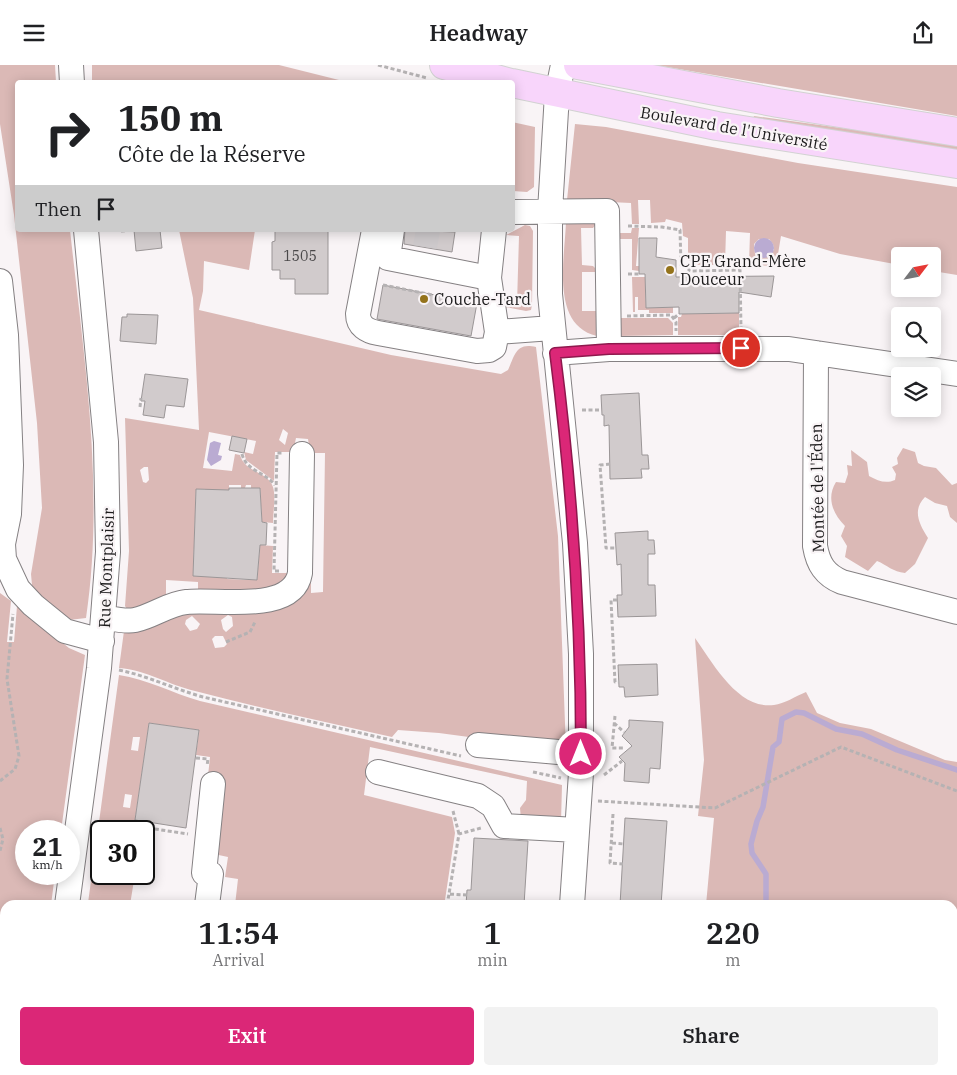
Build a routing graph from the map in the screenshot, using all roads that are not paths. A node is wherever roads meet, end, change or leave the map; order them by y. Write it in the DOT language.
graph roads {
  1 [pos="71,65"];
  2 [pos="563,65"];
  3 [pos="578,65"];
  4 [pos="437,72"];
  5 [pos="72,80"];
  6 [pos="492,80"];
  7 [pos="515,84"];
  8 [pos="558,94"];
  9 [pos="957,132"];
  10 [pos="957,165"];
  11 [pos="550,211"];
  12 [pos="515,212"];
  13 [pos="86,232"];
  14 [pos="374,232"];
  15 [pos="392,232"];
  16 [pos="494,232"];
  17 [pos="489,277"];
  18 [pos="0,281"];
  19 [pos="552,328"];
  20 [pos="497,333"];
  21 [pos="609,349"];
  22 [pos="555,353"];
  23 [pos="816,353"];
  24 [pos="957,374"];
  25 [pos="302,454"];
  26 [pos="957,612"];
  27 [pos="104,617"];
  28 [pos="102,641"];
  29 [pos="472,751"];
  30 [pos="581,754"];
  31 [pos="378,772"];
  32 [pos="213,784"];
  33 [pos="577,830"];
  34 [pos="68,900"];
  35 [pos="208,900"];
  36 [pos="572,900"];
  1 -- 5 [label="street"];
  2 -- 8 [label="street"];
  3 -- 9 [label="main road, Boulevard de l'Université"];
  4 -- 6 [label="main road, Boulevard de l'Université"];
  7 -- 8 [label="main road, Boulevard de l'Université"];
  8 -- 10 [label="main road, Boulevard de l'Université"];
  8 -- 11 [label="street"];
  11 -- 12 [label="street"];
  11 -- 19 [label="street"];
  11 -- 21 [label="street"];
  13 -- 27 [label="street, Rue Montplaisir"];
  14 -- 20 [label="street"];
  15 -- 17 [label="street"];
  16 -- 17 [label="street"];
  17 -- 20 [label="street"];
  18 -- 28 [label="street"];
  19 -- 20 [label="street"];
  19 -- 22 [label="street"];
  21 -- 22 [label="street"];
  21 -- 23 [label="street"];
  22 -- 30 [label="street"];
  23 -- 24 [label="street"];
  23 -- 26 [label="street, Montée de l'Éden"];
  25 -- 27 [label="street"];
  27 -- 28 [label="street, Rue Montplaisir"];
  28 -- 34 [label="street, Rue Montplaisir"];
  29 -- 30 [label="street"];
  30 -- 33 [label="street"];
  31 -- 33 [label="street"];
  32 -- 35 [label="street"];
  33 -- 36 [label="street"];
}
